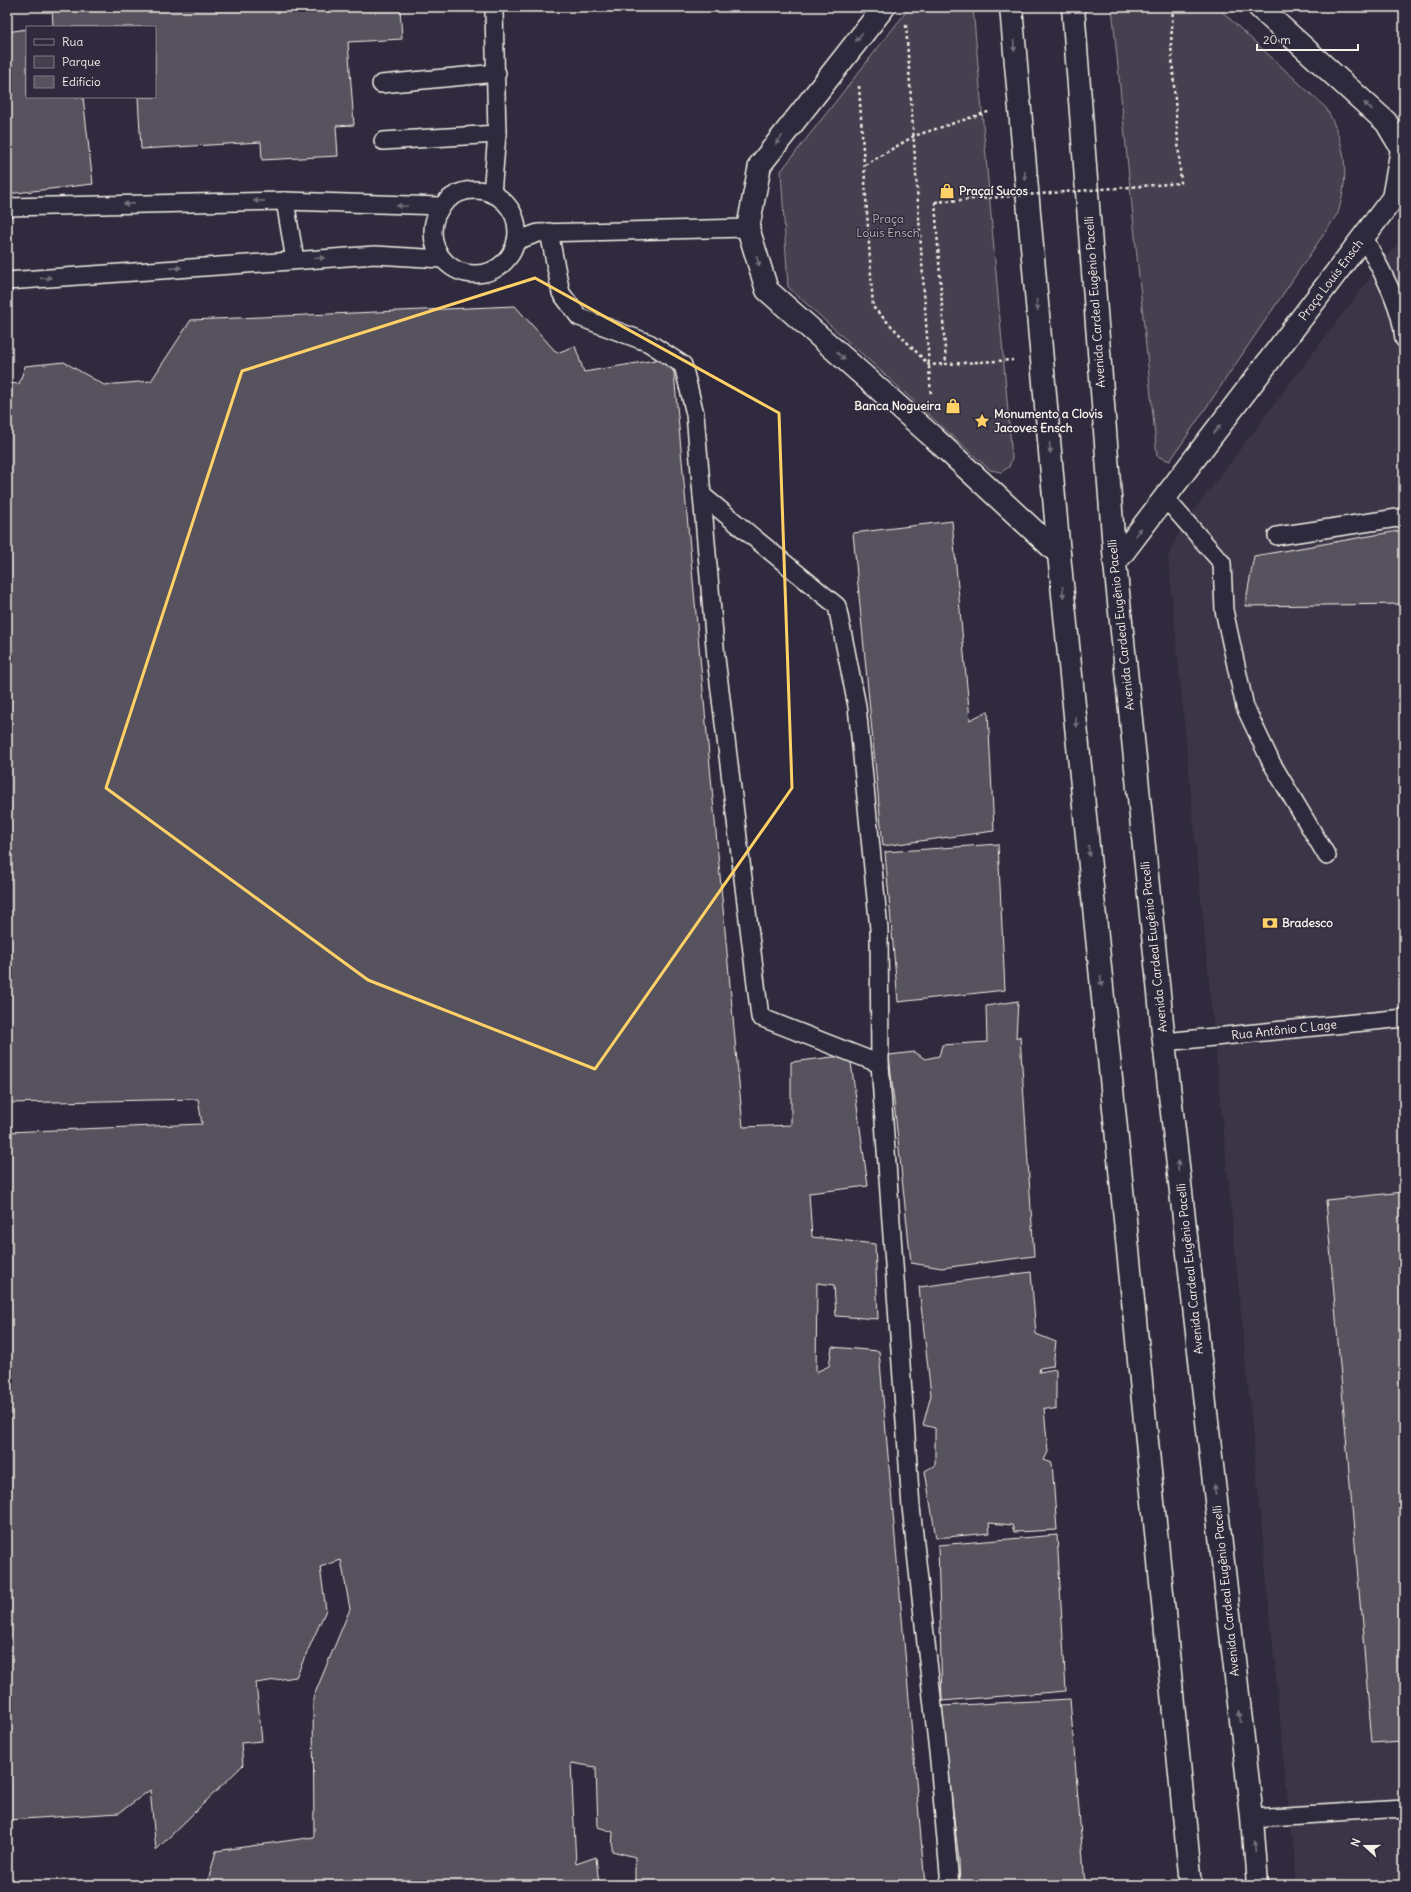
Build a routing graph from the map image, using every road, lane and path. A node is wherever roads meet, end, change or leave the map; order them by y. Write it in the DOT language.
graph roads {
  1 [pos="884,7"];
  2 [pos="1011,7"];
  3 [pos="1073,7"];
  4 [pos="1173,7"];
  5 [pos="1259,7"];
  6 [pos="494,11"];
  7 [pos="906,22"];
  8 [pos="856,41"];
  9 [pos="497,73"];
  10 [pos="381,84"];
  11 [pos="1018,102"];
  12 [pos="1395,122"];
  13 [pos="497,134"];
  14 [pos="914,136"];
  15 [pos="383,140"];
  16 [pos="865,165"];
  17 [pos="492,194"];
  18 [pos="1399,198"];
  19 [pos="284,200"];
  20 [pos="441,206"];
  21 [pos="7,207"];
  22 [pos="748,228"];
  23 [pos="549,232"];
  24 [pos="1364,237"];
  25 [pos="516,240"];
  26 [pos="442,259"];
  27 [pos="295,260"];
  28 [pos="7,280"];
  29 [pos="1404,339"];
  30 [pos="1042,358"];
  31 [pos="946,364"];
  32 [pos="929,365"];
  33 [pos="934,438"];
  34 [pos="702,495"];
  35 [pos="1165,498"];
  36 [pos="1404,517"];
  37 [pos="1277,536"];
  38 [pos="1060,554"];
  39 [pos="1114,563"];
  40 [pos="1327,856"];
  41 [pos="1404,1018"];
  42 [pos="1164,1042"];
  43 [pos="880,1064"];
  44 [pos="1404,1809"];
  45 [pos="1252,1818"];
  46 [pos="950,1885"];
  47 [pos="1191,1885"];
  48 [pos="1257,1885"];
  1 -- 8 [label="main road, one-way"];
  2 -- 11 [label="main road, one-way"];
  3 -- 39 [label="main road, Avenida Cardeal Eugênio Pacelli"];
  4 -- 31 [label="path, bridge"];
  12 -- 5 [label="main road, Praça Louis Ensch, one-way"];
  6 -- 9 [label="lane"];
  7 -- 14 [label="path"];
  8 -- 16 [label="path"];
  8 -- 22 [label="main road, one-way"];
  9 -- 10 [label="lane"];
  9 -- 13 [label="lane"];
  11 -- 14 [label="path"];
  11 -- 30 [label="main road, one-way"];
  12 -- 18 [label="main road, Praça Louis Ensch"];
  13 -- 15 [label="lane"];
  13 -- 17 [label="lane"];
  14 -- 16 [label="path"];
  14 -- 32 [label="path"];
  16 -- 32 [label="path"];
  17 -- 20 [label="lane"];
  17 -- 25 [label="lane"];
  18 -- 24 [label="main road, Praça Louis Ensch"];
  20 -- 19 [label="lane, one-way"];
  19 -- 21 [label="lane, one-way"];
  19 -- 27 [label="lane"];
  20 -- 26 [label="lane"];
  22 -- 23 [label="lane"];
  22 -- 33 [label="main road, one-way"];
  23 -- 25 [label="lane"];
  23 -- 34 [label="lane"];
  24 -- 29 [label="lane"];
  35 -- 24 [label="main road, Praça Louis Ensch, one-way"];
  25 -- 26 [label="lane"];
  27 -- 26 [label="lane, one-way"];
  28 -- 27 [label="lane, one-way"];
  30 -- 31 [label="path"];
  30 -- 38 [label="main road, one-way"];
  31 -- 32 [label="path"];
  32 -- 33 [label="path"];
  33 -- 38 [label="main road"];
  34 -- 43 [label="lane"];
  34 -- 43 [label="lane"];
  39 -- 35 [label="main road, Praça Louis Ensch, one-way"];
  35 -- 40 [label="lane"];
  36 -- 37 [label="lane"];
  38 -- 47 [label="main road, one-way"];
  39 -- 42 [label="main road, Avenida Cardeal Eugênio Pacelli"];
  41 -- 42 [label="lane, Rua Antônio C Lage"];
  45 -- 42 [label="main road, Avenida Cardeal Eugênio Pacelli, one-way"];
  43 -- 46 [label="lane"];
  44 -- 45 [label="lane"];
  48 -- 45 [label="main road, Avenida Cardeal Eugênio Pacelli, one-way"];
}
